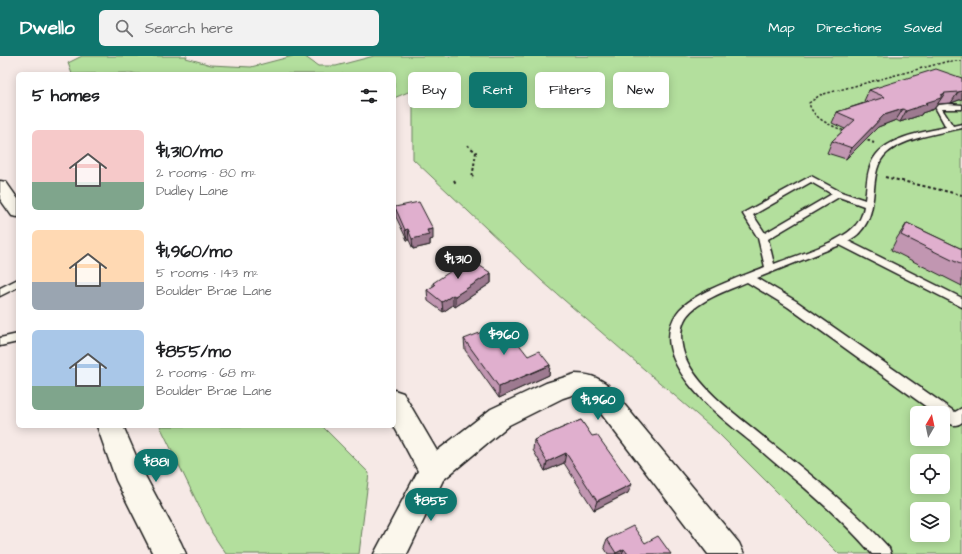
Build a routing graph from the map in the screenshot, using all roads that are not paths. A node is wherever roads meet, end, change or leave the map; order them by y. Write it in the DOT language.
graph roads {
  1 [pos="962,107"];
  2 [pos="956,127"];
  3 [pos="0,186"];
  4 [pos="838,194"];
  5 [pos="869,205"];
  6 [pos="16,209"];
  7 [pos="763,238"];
  8 [pos="840,241"];
  9 [pos="770,268"];
  10 [pos="748,278"];
  11 [pos="16,284"];
  12 [pos="0,292"];
  13 [pos="962,303"];
  14 [pos="16,338"];
  15 [pos="0,342"];
  16 [pos="396,405"];
  17 [pos="962,414"];
  18 [pos="111,428"];
  19 [pos="433,471"];
  20 [pos="170,554"];
  21 [pos="390,554"];
  22 [pos="728,554"];
  23 [pos="883,554"];
  1 -- 2 [label="lane"];
  2 -- 5 [label="lane"];
  3 -- 6 [label="street"];
  4 -- 5 [label="lane"];
  4 -- 7 [label="lane"];
  4 -- 7 [label="lane"];
  5 -- 8 [label="lane"];
  7 -- 9 [label="lane"];
  8 -- 9 [label="lane"];
  8 -- 13 [label="lane"];
  9 -- 10 [label="lane"];
  10 -- 17 [label="lane"];
  10 -- 23 [label="lane"];
  11 -- 12 [label="lane"];
  14 -- 15 [label="lane"];
  16 -- 19 [label="street"];
  18 -- 20 [label="street"];
  19 -- 21 [label="street"];
  19 -- 22 [label="street"];
}
